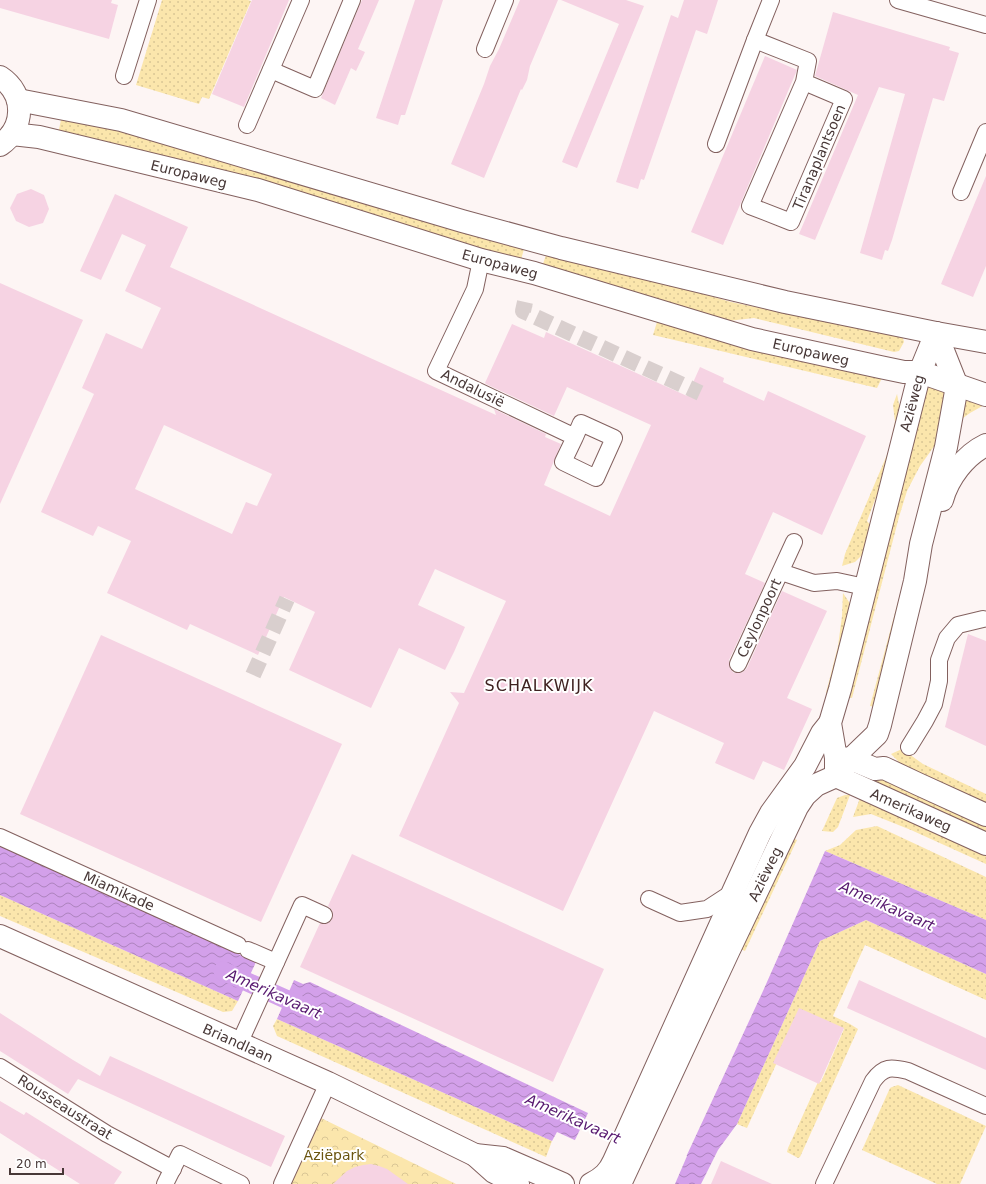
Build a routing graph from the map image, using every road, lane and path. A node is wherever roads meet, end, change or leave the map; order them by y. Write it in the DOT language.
graph roads {
  1 [pos="148,0"];
  2 [pos="301,0"];
  3 [pos="352,0"];
  4 [pos="505,0"];
  5 [pos="772,0"];
  6 [pos="898,0"];
  7 [pos="986,25"];
  8 [pos="755,40"];
  9 [pos="485,49"];
  10 [pos="271,70"];
  11 [pos="0,76"];
  12 [pos="124,76"];
  13 [pos="804,82"];
  14 [pos="18,100"];
  15 [pos="247,125"];
  16 [pos="986,132"];
  17 [pos="6,140"];
  18 [pos="716,144"];
  19 [pos="961,192"];
  20 [pos="481,260"];
  21 [pos="936,334"];
  22 [pos="986,342"];
  23 [pos="920,372"];
  24 [pos="957,386"];
  25 [pos="986,395"];
  26 [pos="575,437"];
  27 [pos="986,445"];
  28 [pos="794,542"];
  29 [pos="781,572"];
  30 [pos="915,581"];
  31 [pos="865,587"];
  32 [pos="985,618"];
  33 [pos="738,664"];
  34 [pos="830,723"];
  35 [pos="877,734"];
  36 [pos="909,747"];
  37 [pos="841,764"];
  38 [pos="805,766"];
  39 [pos="884,768"];
  40 [pos="986,815"];
  41 [pos="0,837"];
  42 [pos="986,844"];
  43 [pos="733,892"];
  44 [pos="649,899"];
  45 [pos="324,915"];
  46 [pos="0,936"];
  47 [pos="275,965"];
  48 [pos="239,1044"];
  49 [pos="0,1067"];
  50 [pos="328,1083"];
  51 [pos="986,1106"];
  52 [pos="637,1129"];
  53 [pos="475,1155"];
  54 [pos="172,1168"];
  55 [pos="621,1171"];
  56 [pos="165,1184"];
  57 [pos="241,1184"];
  58 [pos="282,1184"];
  59 [pos="518,1184"];
  60 [pos="563,1184"];
  61 [pos="592,1184"];
  62 [pos="824,1184"];
  1 -- 12 [label="street"];
  2 -- 10 [label="street"];
  3 -- 10 [label="street"];
  4 -- 9 [label="street"];
  5 -- 8 [label="street"];
  6 -- 7 [label="street"];
  8 -- 13 [label="street, Tiranaplantsoen"];
  8 -- 18 [label="street"];
  10 -- 15 [label="street"];
  11 -- 14 [label="main road"];
  13 -- 13 [label="street, Tiranaplantsoen"];
  14 -- 17 [label="main road"];
  14 -- 21 [label="main road"];
  16 -- 19 [label="street"];
  17 -- 20 [label="main road, Europaweg"];
  20 -- 23 [label="main road, Europaweg"];
  20 -- 26 [label="street, Andalusië"];
  21 -- 22 [label="main road"];
  21 -- 23 [label="main road, Aziëweg"];
  21 -- 24 [label="main road"];
  23 -- 24 [label="main road, Europaweg"];
  23 -- 31 [label="main road, Aziëweg"];
  24 -- 25 [label="main road, Europaweg"];
  24 -- 30 [label="main road"];
  27 -- 30 [label="main road"];
  28 -- 29 [label="street, Ceylonpoort"];
  29 -- 31 [label="street, Ceylonpoort"];
  29 -- 33 [label="street, Ceylonpoort"];
  30 -- 35 [label="main road"];
  31 -- 34 [label="main road, Aziëweg"];
  32 -- 36 [label="street"];
  34 -- 37 [label="main road, Aziëweg"];
  34 -- 38 [label="main road, Aziëweg"];
  35 -- 37 [label="main road, Aziëweg"];
  35 -- 39 [label="main road, Amerikaweg"];
  37 -- 38 [label="main road"];
  37 -- 39 [label="main road, Amerikaweg"];
  37 -- 42 [label="main road, Amerikaweg"];
  37 -- 52 [label="main road, Aziëweg"];
  38 -- 43 [label="main road, Aziëweg"];
  39 -- 40 [label="main road, Amerikaweg"];
  41 -- 47 [label="street, Miamikade"];
  43 -- 44 [label="street"];
  43 -- 52 [label="main road, Aziëweg"];
  45 -- 47 [label="street"];
  46 -- 48 [label="main road, Briandlaan"];
  47 -- 48 [label="street"];
  48 -- 50 [label="main road, Briandlaan"];
  49 -- 54 [label="street, Rousseaustraat"];
  50 -- 53 [label="main road, Briandlaan"];
  50 -- 58 [label="street"];
  51 -- 62 [label="street"];
  52 -- 55 [label="main road, Aziëweg"];
  53 -- 59 [label="main road, Briandlaan"];
  53 -- 60 [label="main road, Briandlaan"];
  54 -- 56 [label="street"];
  54 -- 57 [label="street"];
  55 -- 61 [label="main road, Aziëweg"];
}
